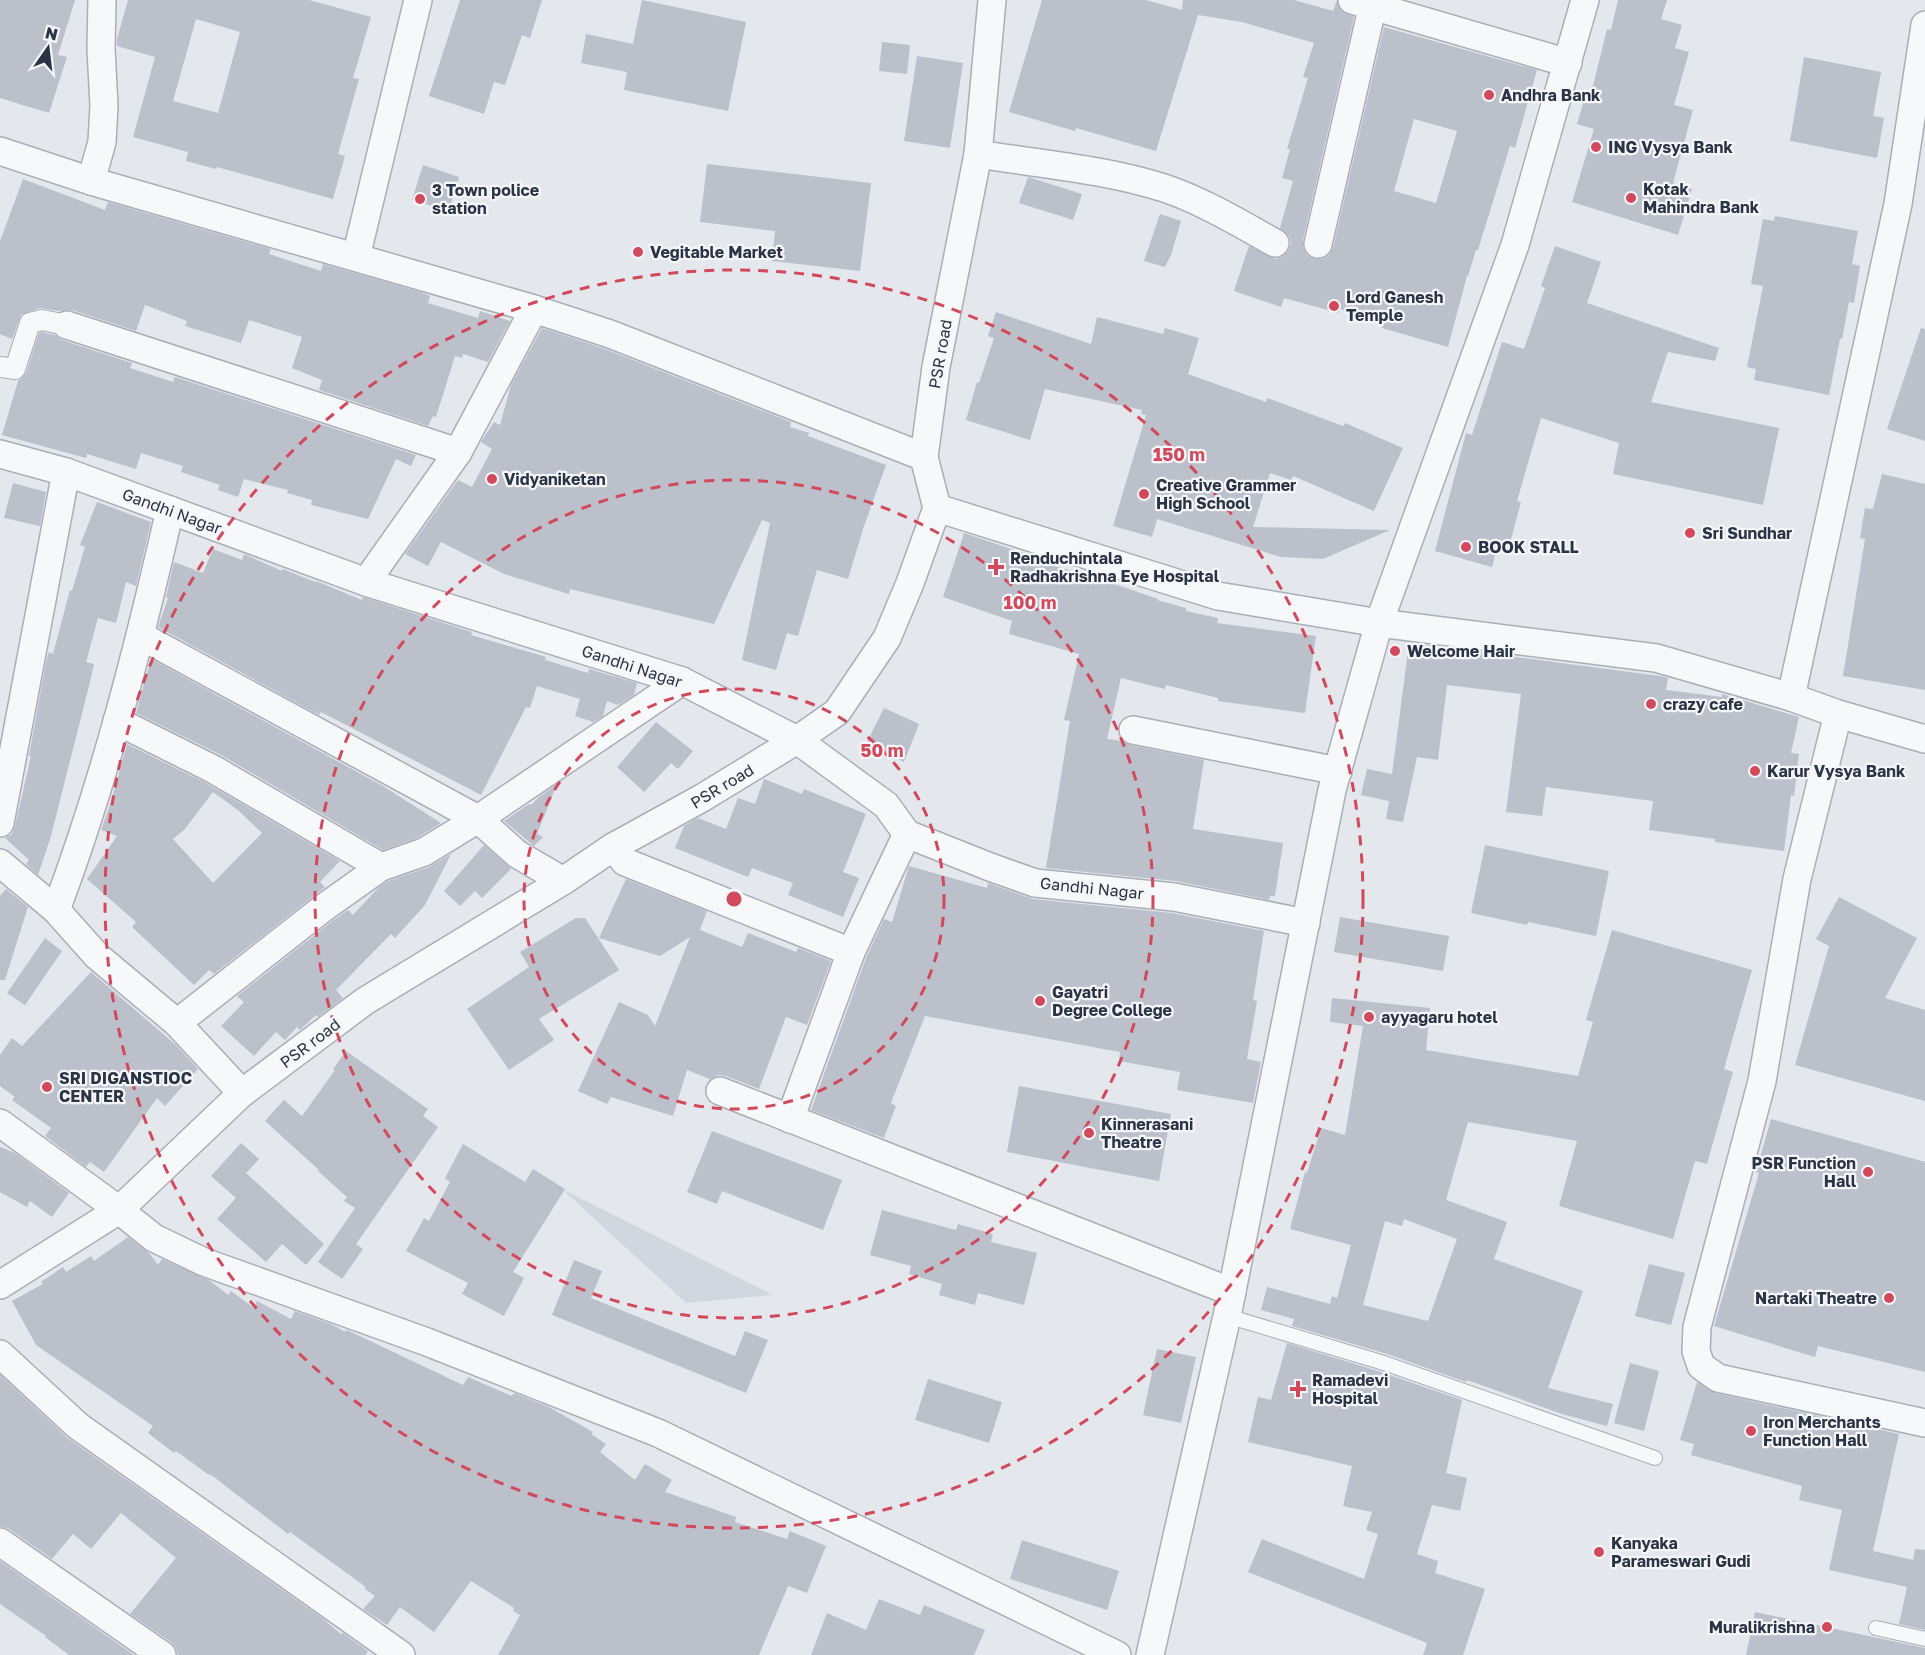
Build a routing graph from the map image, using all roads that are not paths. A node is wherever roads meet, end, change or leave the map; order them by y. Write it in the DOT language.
graph roads {
  1 [pos="102,0"];
  2 [pos="418,0"];
  3 [pos="1585,0"];
  4 [pos="1366,2"];
  5 [pos="986,3"];
  6 [pos="1925,26"];
  7 [pos="1568,63"];
  8 [pos="0,151"];
  9 [pos="978,154"];
  10 [pos="91,182"];
  11 [pos="1275,243"];
  12 [pos="1318,244"];
  13 [pos="356,257"];
  14 [pos="534,309"];
  15 [pos="67,325"];
  16 [pos="0,367"];
  17 [pos="458,452"];
  18 [pos="0,454"];
  19 [pos="924,457"];
  20 [pos="66,472"];
  21 [pos="937,508"];
  22 [pos="170,510"];
  23 [pos="366,582"];
  24 [pos="1379,623"];
  25 [pos="141,636"];
  26 [pos="682,681"];
  27 [pos="1791,697"];
  28 [pos="1838,714"];
  29 [pos="117,722"];
  30 [pos="1133,730"];
  31 [pos="797,740"];
  32 [pos="1925,740"];
  33 [pos="1338,771"];
  34 [pos="478,819"];
  35 [pos="0,823"];
  36 [pos="907,834"];
  37 [pos="613,847"];
  38 [pos="0,862"];
  39 [pos="381,867"];
  40 [pos="563,881"];
  41 [pos="56,910"];
  42 [pos="1306,923"];
  43 [pos="851,952"];
  44 [pos="177,1023"];
  45 [pos="720,1091"];
  46 [pos="242,1093"];
  47 [pos="790,1119"];
  48 [pos="0,1123"];
  49 [pos="119,1210"];
  50 [pos="12,1264"];
  51 [pos="0,1285"];
  52 [pos="1229,1304"];
  53 [pos="0,1354"];
  54 [pos="1925,1423"];
  55 [pos="1655,1458"];
  56 [pos="0,1542"];
  57 [pos="1876,1628"];
  58 [pos="1925,1639"];
  59 [pos="162,1655"];
  60 [pos="401,1655"];
  61 [pos="1117,1655"];
  62 [pos="1150,1655"];
  1 -- 10 [label="street"];
  2 -- 13 [label="street"];
  3 -- 7 [label="street"];
  4 -- 7 [label="street"];
  4 -- 12 [label="street"];
  5 -- 9 [label="street, PSR road"];
  6 -- 27 [label="street"];
  7 -- 24 [label="street"];
  8 -- 10 [label="street"];
  9 -- 11 [label="street"];
  9 -- 19 [label="street, PSR road"];
  10 -- 13 [label="street"];
  13 -- 14 [label="street"];
  14 -- 17 [label="street"];
  14 -- 19 [label="street"];
  15 -- 16 [label="street"];
  15 -- 17 [label="street"];
  17 -- 23 [label="street"];
  18 -- 20 [label="street, Gandhi Nagar"];
  19 -- 21 [label="street, PSR road"];
  20 -- 22 [label="street, Gandhi Nagar"];
  20 -- 35 [label="street"];
  21 -- 24 [label="street"];
  21 -- 31 [label="street, PSR road"];
  22 -- 23 [label="street, Gandhi Nagar"];
  22 -- 25 [label="street"];
  23 -- 26 [label="street, Gandhi Nagar"];
  24 -- 27 [label="street"];
  24 -- 33 [label="street"];
  25 -- 29 [label="street"];
  25 -- 34 [label="street"];
  26 -- 31 [label="street, Gandhi Nagar"];
  26 -- 34 [label="street"];
  27 -- 28 [label="street"];
  28 -- 32 [label="street"];
  28 -- 54 [label="street"];
  29 -- 39 [label="street"];
  29 -- 41 [label="street"];
  30 -- 33 [label="street"];
  31 -- 36 [label="street, Gandhi Nagar"];
  31 -- 37 [label="street, PSR road"];
  33 -- 42 [label="street"];
  34 -- 39 [label="street"];
  34 -- 40 [label="street"];
  36 -- 42 [label="street, Gandhi Nagar"];
  36 -- 43 [label="street"];
  37 -- 40 [label="street, PSR road"];
  37 -- 43 [label="street"];
  38 -- 41 [label="street"];
  39 -- 44 [label="street"];
  40 -- 46 [label="street, PSR road"];
  41 -- 44 [label="street"];
  42 -- 52 [label="street"];
  43 -- 47 [label="street"];
  44 -- 46 [label="street"];
  45 -- 47 [label="street"];
  46 -- 49 [label="street, PSR road"];
  47 -- 52 [label="street"];
  48 -- 49 [label="street"];
  49 -- 50 [label="street, PSR road"];
  49 -- 61 [label="street"];
  50 -- 51 [label="street, PSR road"];
  52 -- 55 [label="lane"];
  52 -- 62 [label="street"];
  53 -- 60 [label="street"];
  56 -- 59 [label="street"];
  57 -- 58 [label="lane"];
}
